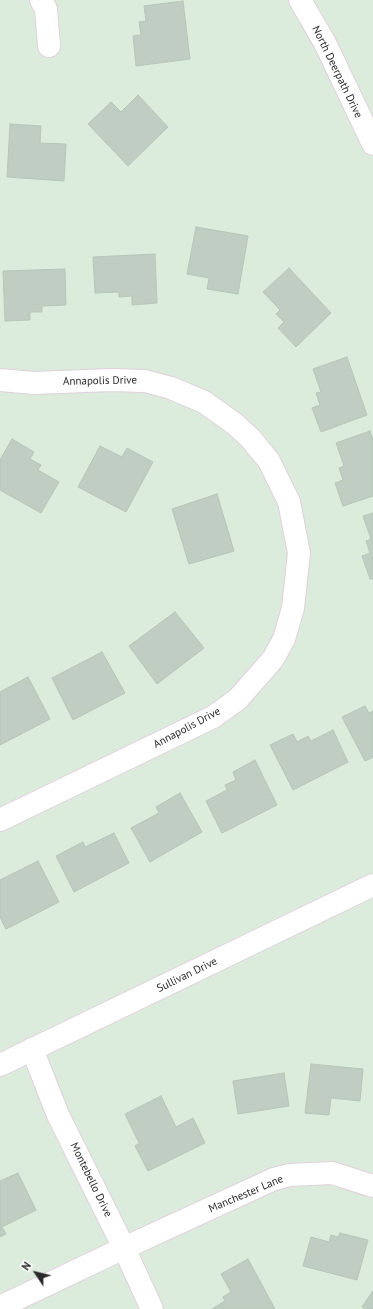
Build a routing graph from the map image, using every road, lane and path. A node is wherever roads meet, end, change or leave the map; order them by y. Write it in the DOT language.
graph roads {
  1 [pos="41,0"];
  2 [pos="300,0"];
  3 [pos="48,46"];
  4 [pos="373,144"];
  5 [pos="0,380"];
  6 [pos="0,820"];
  7 [pos="373,884"];
  8 [pos="32,1049"];
  9 [pos="0,1064"];
  10 [pos="373,1186"];
  11 [pos="124,1248"];
  12 [pos="0,1307"];
  13 [pos="152,1309"];
  1 -- 3 [label="street"];
  2 -- 4 [label="street, North Deerpath Drive"];
  5 -- 6 [label="street, Annapolis Drive"];
  7 -- 8 [label="street, Sullivan Drive"];
  8 -- 9 [label="street, Sullivan Drive"];
  8 -- 11 [label="street, Montebello Drive"];
  10 -- 11 [label="street, Manchester Lane"];
  11 -- 12 [label="street, Manchester Lane"];
  11 -- 13 [label="street, Montebello Drive"];
}
